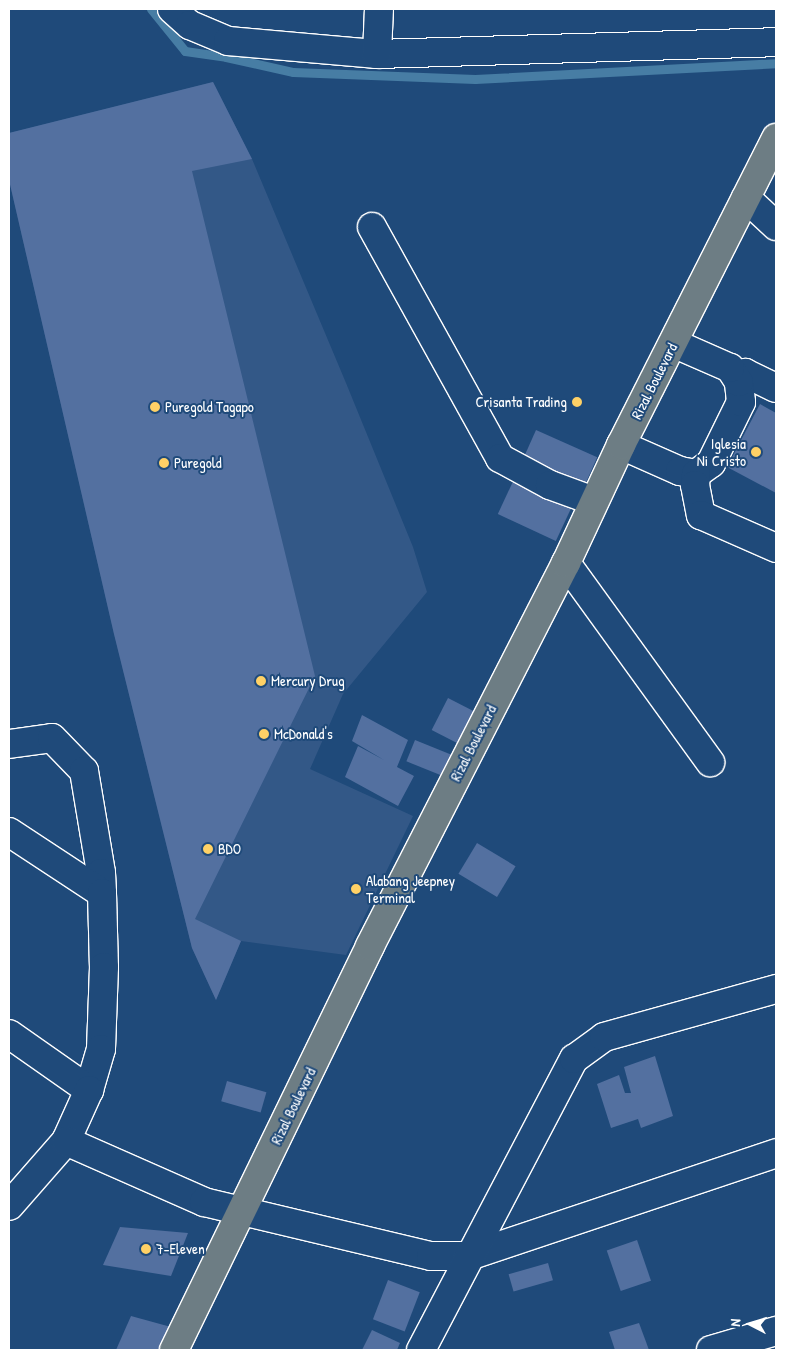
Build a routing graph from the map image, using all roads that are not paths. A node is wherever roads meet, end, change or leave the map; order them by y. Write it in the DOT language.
graph roads {
  1 [pos="172,9"];
  2 [pos="379,9"];
  3 [pos="776,42"];
  4 [pos="376,54"];
  5 [pos="776,138"];
  6 [pos="746,198"];
  7 [pos="776,226"];
  8 [pos="372,227"];
  9 [pos="673,343"];
  10 [pos="740,382"];
  11 [pos="776,388"];
  12 [pos="621,445"];
  13 [pos="696,474"];
  14 [pos="594,501"];
  15 [pos="776,548"];
  16 [pos="566,562"];
  17 [pos="9,744"];
  18 [pos="710,762"];
  19 [pos="9,832"];
  20 [pos="102,893"];
  21 [pos="776,989"];
  22 [pos="9,1034"];
  23 [pos="89,1090"];
  24 [pos="66,1141"];
  25 [pos="776,1153"];
  26 [pos="9,1206"];
  27 [pos="242,1210"];
  28 [pos="469,1256"];
  29 [pos="776,1331"];
  30 [pos="174,1350"];
  31 [pos="421,1350"];
  32 [pos="711,1350"];
  1 -- 4 [label="street"];
  2 -- 4 [label="street"];
  3 -- 4 [label="street"];
  5 -- 6 [label="main road, Rizal Boulevard"];
  6 -- 7 [label="street"];
  6 -- 9 [label="main road, Rizal Boulevard"];
  8 -- 14 [label="street"];
  9 -- 10 [label="street"];
  9 -- 12 [label="main road, Rizal Boulevard"];
  10 -- 11 [label="street"];
  10 -- 13 [label="street"];
  12 -- 13 [label="street"];
  12 -- 14 [label="main road, Rizal Boulevard"];
  13 -- 15 [label="street"];
  14 -- 16 [label="main road, Rizal Boulevard"];
  16 -- 18 [label="street"];
  16 -- 27 [label="main road, Rizal Boulevard"];
  17 -- 20 [label="street"];
  19 -- 20 [label="street"];
  20 -- 23 [label="street"];
  21 -- 28 [label="street"];
  22 -- 23 [label="street"];
  23 -- 24 [label="street"];
  24 -- 26 [label="street"];
  24 -- 27 [label="street"];
  25 -- 28 [label="street"];
  27 -- 28 [label="street"];
  27 -- 30 [label="main road, Rizal Boulevard"];
  28 -- 31 [label="street"];
  29 -- 32 [label="street"];
}
